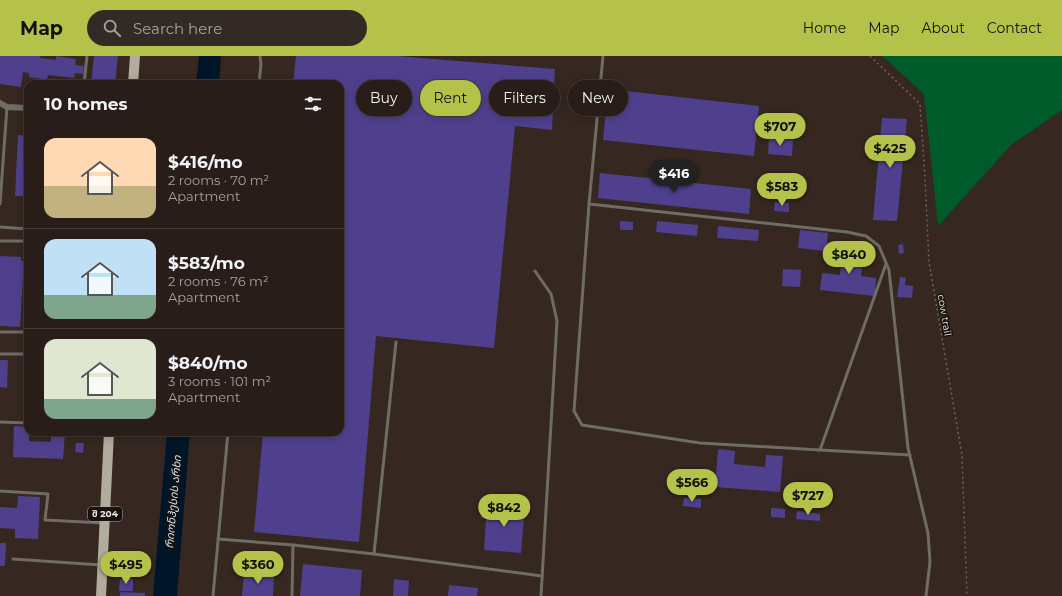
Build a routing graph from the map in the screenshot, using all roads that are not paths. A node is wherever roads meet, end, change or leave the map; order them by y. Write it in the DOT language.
graph roads {
  1 [pos="87,56"];
  2 [pos="135,56"];
  3 [pos="260,56"];
  4 [pos="603,56"];
  5 [pos="84,80"];
  6 [pos="133,80"];
  7 [pos="259,80"];
  8 [pos="0,103"];
  9 [pos="7,107"];
  10 [pos="24,108"];
  11 [pos="0,204"];
  12 [pos="589,204"];
  13 [pos="0,227"];
  14 [pos="24,229"];
  15 [pos="0,241"];
  16 [pos="24,241"];
  17 [pos="886,264"];
  18 [pos="535,271"];
  19 [pos="0,332"];
  20 [pos="24,332"];
  21 [pos="396,342"];
  22 [pos="24,353"];
  23 [pos="0,354"];
  24 [pos="0,422"];
  25 [pos="24,423"];
  26 [pos="109,436"];
  27 [pos="228,436"];
  28 [pos="820,450"];
  29 [pos="910,455"];
  30 [pos="0,491"];
  31 [pos="105,523"];
  32 [pos="218,539"];
  33 [pos="293,545"];
  34 [pos="374,554"];
  35 [pos="13,559"];
  36 [pos="103,565"];
  37 [pos="542,576"];
  38 [pos="101,596"];
  39 [pos="213,596"];
  40 [pos="292,596"];
  41 [pos="541,596"];
  42 [pos="926,596"];
  1 -- 5 [label="lane"];
  2 -- 6 [label="main road"];
  3 -- 7 [label="lane"];
  4 -- 12 [label="lane"];
  8 -- 9 [label="street"];
  9 -- 10 [label="street"];
  9 -- 11 [label="lane"];
  12 -- 17 [label="lane"];
  12 -- 28 [label="lane"];
  13 -- 14 [label="lane"];
  15 -- 16 [label="lane"];
  17 -- 28 [label="lane"];
  17 -- 29 [label="lane"];
  18 -- 37 [label="lane"];
  19 -- 20 [label="lane"];
  21 -- 34 [label="lane"];
  22 -- 23 [label="lane"];
  24 -- 25 [label="lane"];
  26 -- 31 [label="main road, შ 204"];
  27 -- 32 [label="lane"];
  28 -- 29 [label="lane"];
  29 -- 42 [label="lane"];
  30 -- 31 [label="lane"];
  31 -- 36 [label="main road, შ 204"];
  32 -- 33 [label="lane"];
  32 -- 39 [label="lane"];
  33 -- 34 [label="lane"];
  33 -- 40 [label="lane"];
  34 -- 37 [label="lane"];
  35 -- 36 [label="lane"];
  36 -- 38 [label="main road, შ 204"];
  37 -- 41 [label="lane"];
}
